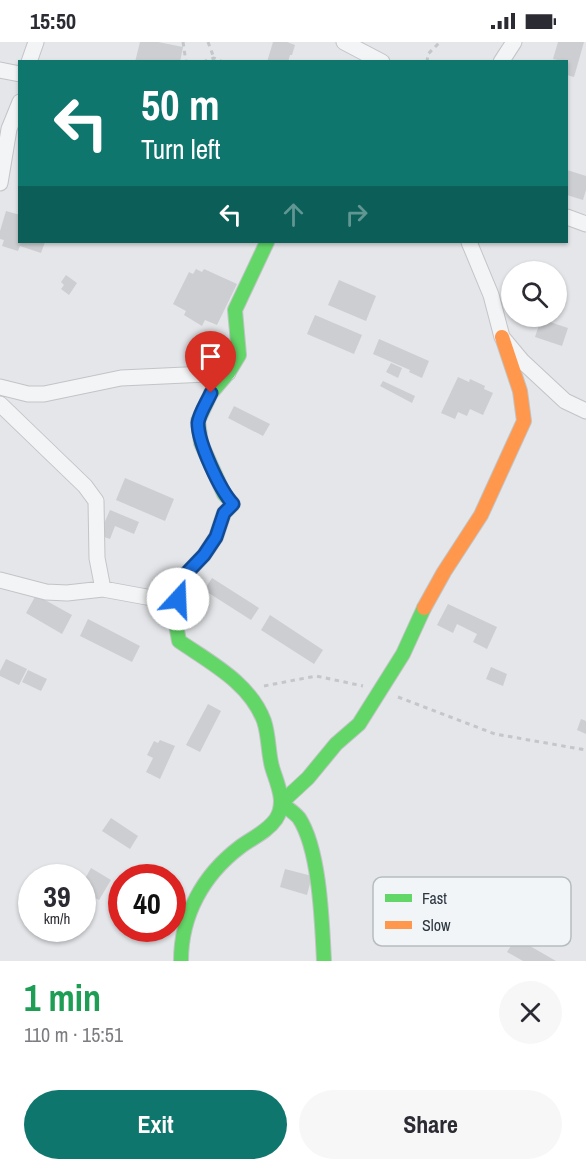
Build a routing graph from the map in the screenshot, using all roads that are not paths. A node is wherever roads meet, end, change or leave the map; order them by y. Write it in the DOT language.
graph roads {
  1 [pos="36,42"];
  2 [pos="514,42"];
  3 [pos="351,50"];
  4 [pos="30,60"];
  5 [pos="377,60"];
  6 [pos="502,60"];
  7 [pos="0,70"];
  8 [pos="18,74"];
  9 [pos="18,107"];
  10 [pos="0,183"];
  11 [pos="568,217"];
  12 [pos="586,224"];
  13 [pos="267,243"];
  14 [pos="469,243"];
  15 [pos="502,337"];
  16 [pos="228,373"];
  17 [pos="0,387"];
  18 [pos="0,404"];
  19 [pos="586,411"];
  20 [pos="0,580"];
  21 [pos="103,589"];
  22 [pos="178,599"];
  23 [pos="281,803"];
  24 [pos="181,961"];
  25 [pos="324,961"];
  1 -- 4 [label="street"];
  2 -- 6 [label="street"];
  3 -- 5 [label="street"];
  7 -- 8 [label="street"];
  9 -- 10 [label="street"];
  11 -- 12 [label="street"];
  13 -- 16 [label="street"];
  14 -- 15 [label="street"];
  15 -- 19 [label="street"];
  15 -- 23 [label="street"];
  16 -- 17 [label="street"];
  16 -- 22 [label="street"];
  18 -- 21 [label="street"];
  20 -- 21 [label="street"];
  21 -- 22 [label="street"];
  22 -- 23 [label="street"];
  23 -- 24 [label="street"];
  23 -- 25 [label="street"];
}
